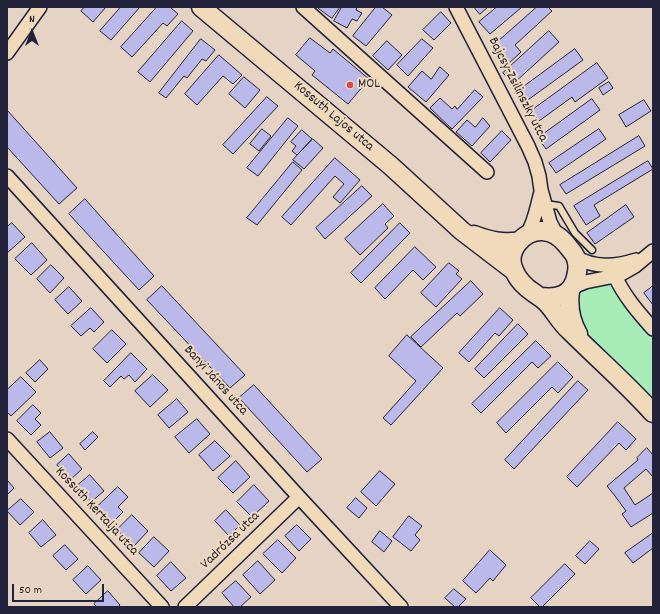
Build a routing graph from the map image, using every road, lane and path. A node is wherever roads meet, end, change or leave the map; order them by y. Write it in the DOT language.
graph roads {
  1 [pos="40,7"];
  2 [pos="201,7"];
  3 [pos="303,7"];
  4 [pos="456,7"];
  5 [pos="7,53"];
  6 [pos="487,172"];
  7 [pos="7,176"];
  8 [pos="541,190"];
  9 [pos="545,204"];
  10 [pos="462,231"];
  11 [pos="556,234"];
  12 [pos="524,238"];
  13 [pos="592,250"];
  14 [pos="651,253"];
  15 [pos="575,257"];
  16 [pos="513,270"];
  17 [pos="615,276"];
  18 [pos="571,289"];
  19 [pos="541,297"];
  20 [pos="653,329"];
  21 [pos="582,342"];
  22 [pos="653,413"];
  23 [pos="7,439"];
  24 [pos="299,497"];
  25 [pos="162,607"];
  26 [pos="185,607"];
  27 [pos="401,607"];
  1 -- 5 [label="street"];
  2 -- 10 [label="street, Kossuth Lajos utca"];
  3 -- 6 [label="street"];
  4 -- 8 [label="street, Bajcsy-Zsilinszky utca"];
  7 -- 24 [label="street, Banyi János utca"];
  8 -- 9 [label="street, Bajcsy-Zsilinszky utca"];
  8 -- 12 [label="street, Bajcsy-Zsilinszky utca"];
  9 -- 11 [label="street, Bajcsy-Zsilinszky utca"];
  9 -- 13 [label="lane"];
  10 -- 12 [label="street, Kossuth Lajos utca"];
  10 -- 16 [label="street, Kossuth Lajos utca"];
  11 -- 12 [label="street, Kossuth Lajos utca"];
  11 -- 15 [label="street"];
  12 -- 16 [label="street"];
  14 -- 15 [label="street"];
  14 -- 17 [label="street"];
  15 -- 18 [label="street, Kossuth Lajos utca"];
  16 -- 19 [label="street, Kossuth Lajos utca"];
  17 -- 18 [label="street"];
  17 -- 20 [label="street"];
  18 -- 19 [label="street"];
  18 -- 21 [label="street, Kossuth Lajos utca"];
  19 -- 21 [label="street, Kossuth Lajos utca"];
  21 -- 22 [label="street, Kossuth Lajos utca"];
  23 -- 25 [label="street, Kossuth Kertalja utca"];
  24 -- 26 [label="street, Vadrózsa utca"];
  24 -- 27 [label="street, Banyi János utca"];
}
